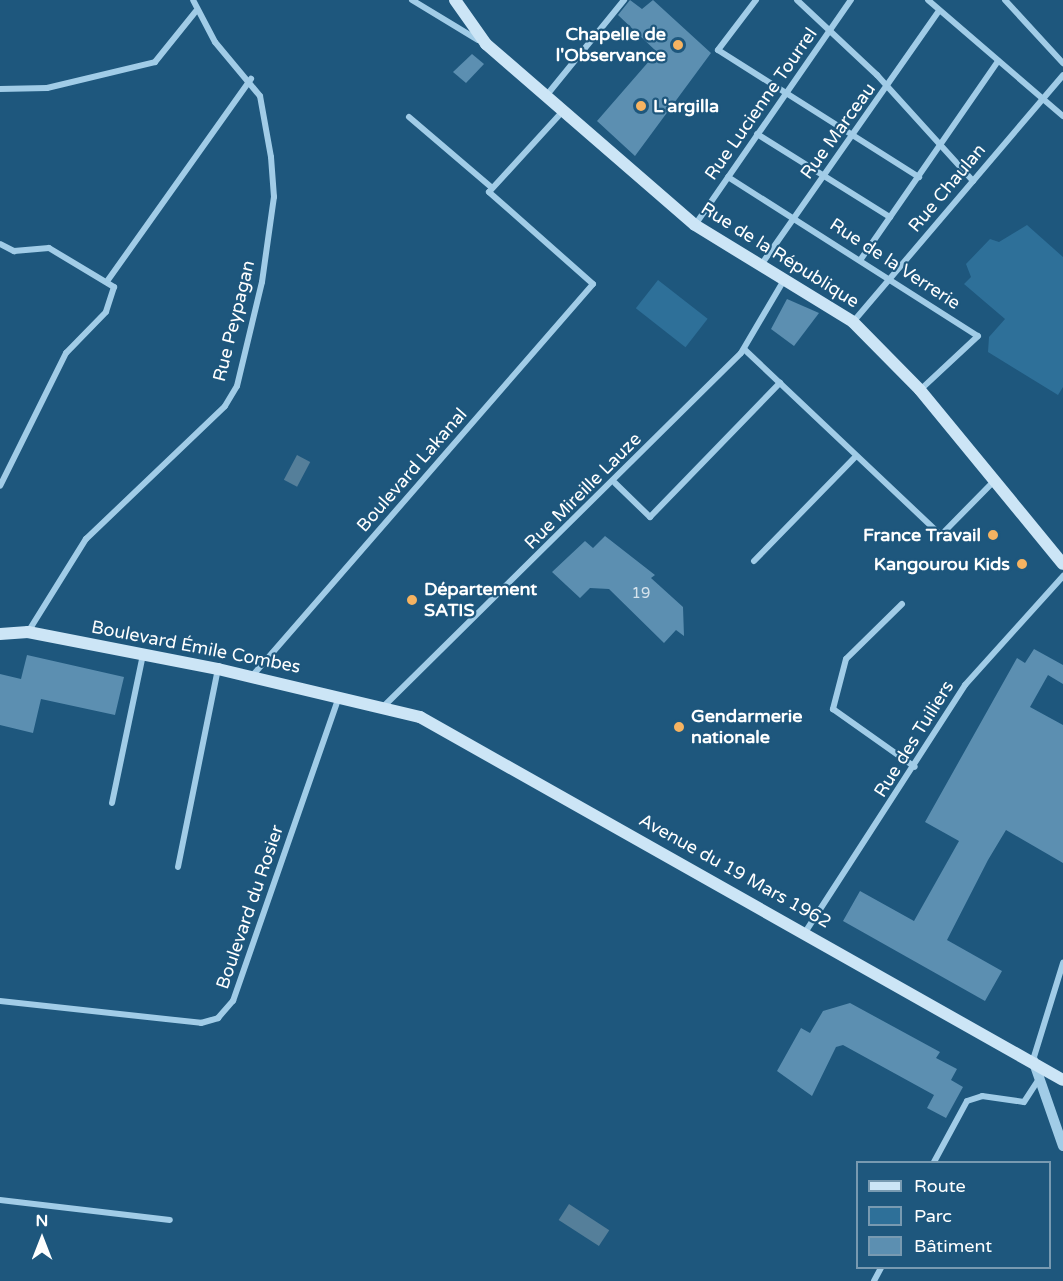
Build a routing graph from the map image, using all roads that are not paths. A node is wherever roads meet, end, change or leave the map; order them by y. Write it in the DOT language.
graph roads {
  1 [pos="193,0"];
  2 [pos="412,0"];
  3 [pos="455,0"];
  4 [pos="624,0"];
  5 [pos="756,0"];
  6 [pos="797,0"];
  7 [pos="851,0"];
  8 [pos="928,0"];
  9 [pos="1005,0"];
  10 [pos="196,11"];
  11 [pos="939,11"];
  12 [pos="828,33"];
  13 [pos="486,44"];
  14 [pos="998,61"];
  15 [pos="1063,63"];
  16 [pos="1063,75"];
  17 [pos="251,79"];
  18 [pos="0,89"];
  19 [pos="887,89"];
  20 [pos="786,93"];
  21 [pos="546,96"];
  22 [pos="1042,100"];
  23 [pos="563,111"];
  24 [pos="1063,116"];
  25 [pos="409,117"];
  26 [pos="757,134"];
  27 [pos="853,134"];
  28 [pos="941,145"];
  29 [pos="728,177"];
  30 [pos="823,177"];
  31 [pos="919,177"];
  32 [pos="973,181"];
  33 [pos="492,188"];
  34 [pos="795,218"];
  35 [pos="890,218"];
  36 [pos="695,225"];
  37 [pos="0,244"];
  38 [pos="861,259"];
  39 [pos="760,267"];
  40 [pos="891,277"];
  41 [pos="108,280"];
  42 [pos="784,280"];
  43 [pos="853,322"];
  44 [pos="744,349"];
  45 [pos="780,383"];
  46 [pos="920,390"];
  47 [pos="856,456"];
  48 [pos="995,480"];
  49 [pos="615,483"];
  50 [pos="0,486"];
  51 [pos="753,561"];
  52 [pos="1063,564"];
  53 [pos="1063,576"];
  54 [pos="902,604"];
  55 [pos="28,632"];
  56 [pos="0,634"];
  57 [pos="143,654"];
  58 [pos="218,669"];
  59 [pos="253,675"];
  60 [pos="339,696"];
  61 [pos="383,707"];
  62 [pos="915,766"];
  63 [pos="112,803"];
  64 [pos="178,867"];
  65 [pos="806,931"];
  66 [pos="1063,963"];
  67 [pos="0,1001"];
  68 [pos="1033,1060"];
  69 [pos="1063,1080"];
  70 [pos="1037,1082"];
  71 [pos="1063,1146"];
  72 [pos="935,1161"];
  73 [pos="0,1200"];
  74 [pos="170,1220"];
  1 -- 10 [label="street, Rue Peypagan"];
  2 -- 13 [label="street"];
  3 -- 13 [label="main road, Rue de la République"];
  4 -- 21 [label="street"];
  5 -- 20 [label="street"];
  6 -- 12 [label="street"];
  7 -- 12 [label="street, Rue Lucienne Tourrel"];
  8 -- 11 [label="street"];
  9 -- 15 [label="street"];
  10 -- 17 [label="street, Rue Peypagan"];
  10 -- 18 [label="street"];
  11 -- 14 [label="street"];
  11 -- 19 [label="street, Rue Marceau"];
  12 -- 19 [label="street"];
  12 -- 20 [label="street, Rue Lucienne Tourrel"];
  13 -- 21 [label="main road, Rue de la République"];
  14 -- 22 [label="street"];
  14 -- 28 [label="street"];
  16 -- 22 [label="street, Rue Chaulan"];
  17 -- 41 [label="street"];
  17 -- 55 [label="street, Rue Peypagan"];
  19 -- 27 [label="street, Rue Marceau"];
  19 -- 28 [label="street"];
  20 -- 26 [label="street, Rue Lucienne Tourrel"];
  20 -- 27 [label="street"];
  21 -- 23 [label="main road, Rue de la République"];
  22 -- 24 [label="street"];
  22 -- 32 [label="street, Rue Chaulan"];
  23 -- 33 [label="street"];
  23 -- 36 [label="main road, Rue de la République"];
  25 -- 33 [label="street"];
  26 -- 29 [label="street, Rue Lucienne Tourrel"];
  26 -- 30 [label="street"];
  27 -- 30 [label="street, Rue Marceau"];
  27 -- 31 [label="street"];
  28 -- 31 [label="street"];
  28 -- 32 [label="street"];
  29 -- 34 [label="street, Rue de la Verrerie"];
  29 -- 36 [label="street, Rue Lucienne Tourrel"];
  30 -- 34 [label="street, Rue Marceau"];
  30 -- 35 [label="street"];
  31 -- 35 [label="street"];
  32 -- 40 [label="street, Rue Chaulan"];
  33 -- 59 [label="street, Boulevard Lakanal"];
  34 -- 38 [label="street, Rue de la Verrerie"];
  34 -- 39 [label="street, Rue Marceau"];
  35 -- 38 [label="street"];
  36 -- 39 [label="main road, Rue de la République"];
  37 -- 41 [label="street"];
  38 -- 40 [label="street, Rue de la Verrerie"];
  39 -- 42 [label="main road, Rue de la République"];
  40 -- 43 [label="street, Rue Chaulan"];
  40 -- 46 [label="street, Rue de la Verrerie"];
  41 -- 50 [label="street"];
  42 -- 43 [label="main road, Rue de la République"];
  42 -- 44 [label="street, Rue Mireille Lauze"];
  43 -- 46 [label="main road, Rue de la République"];
  44 -- 45 [label="street"];
  44 -- 49 [label="street, Rue Mireille Lauze"];
  45 -- 47 [label="street"];
  45 -- 49 [label="street"];
  46 -- 48 [label="main road, Rue de la République"];
  47 -- 48 [label="street"];
  47 -- 51 [label="street"];
  48 -- 52 [label="main road, Rue de la République"];
  49 -- 61 [label="street, Rue Mireille Lauze"];
  53 -- 62 [label="street, Rue des Tuiliers"];
  54 -- 62 [label="street"];
  55 -- 56 [label="main road, Boulevard Émile Combes"];
  55 -- 57 [label="main road, Boulevard Émile Combes"];
  57 -- 58 [label="main road, Boulevard Émile Combes"];
  57 -- 63 [label="street"];
  58 -- 59 [label="main road, Boulevard Émile Combes"];
  58 -- 64 [label="street"];
  59 -- 60 [label="main road, Boulevard Émile Combes"];
  60 -- 61 [label="main road, Boulevard Émile Combes"];
  60 -- 67 [label="street, Boulevard du Rosier"];
  61 -- 65 [label="main road, Avenue du 19 Mars 1962"];
  62 -- 65 [label="street, Rue des Tuiliers"];
  65 -- 68 [label="main road, Avenue du 19 Mars 1962"];
  66 -- 68 [label="street"];
  68 -- 69 [label="main road, Avenue du 19 Mars 1962"];
  68 -- 70 [label="street"];
  70 -- 71 [label="street"];
  70 -- 72 [label="street"];
  73 -- 74 [label="street"];
}
